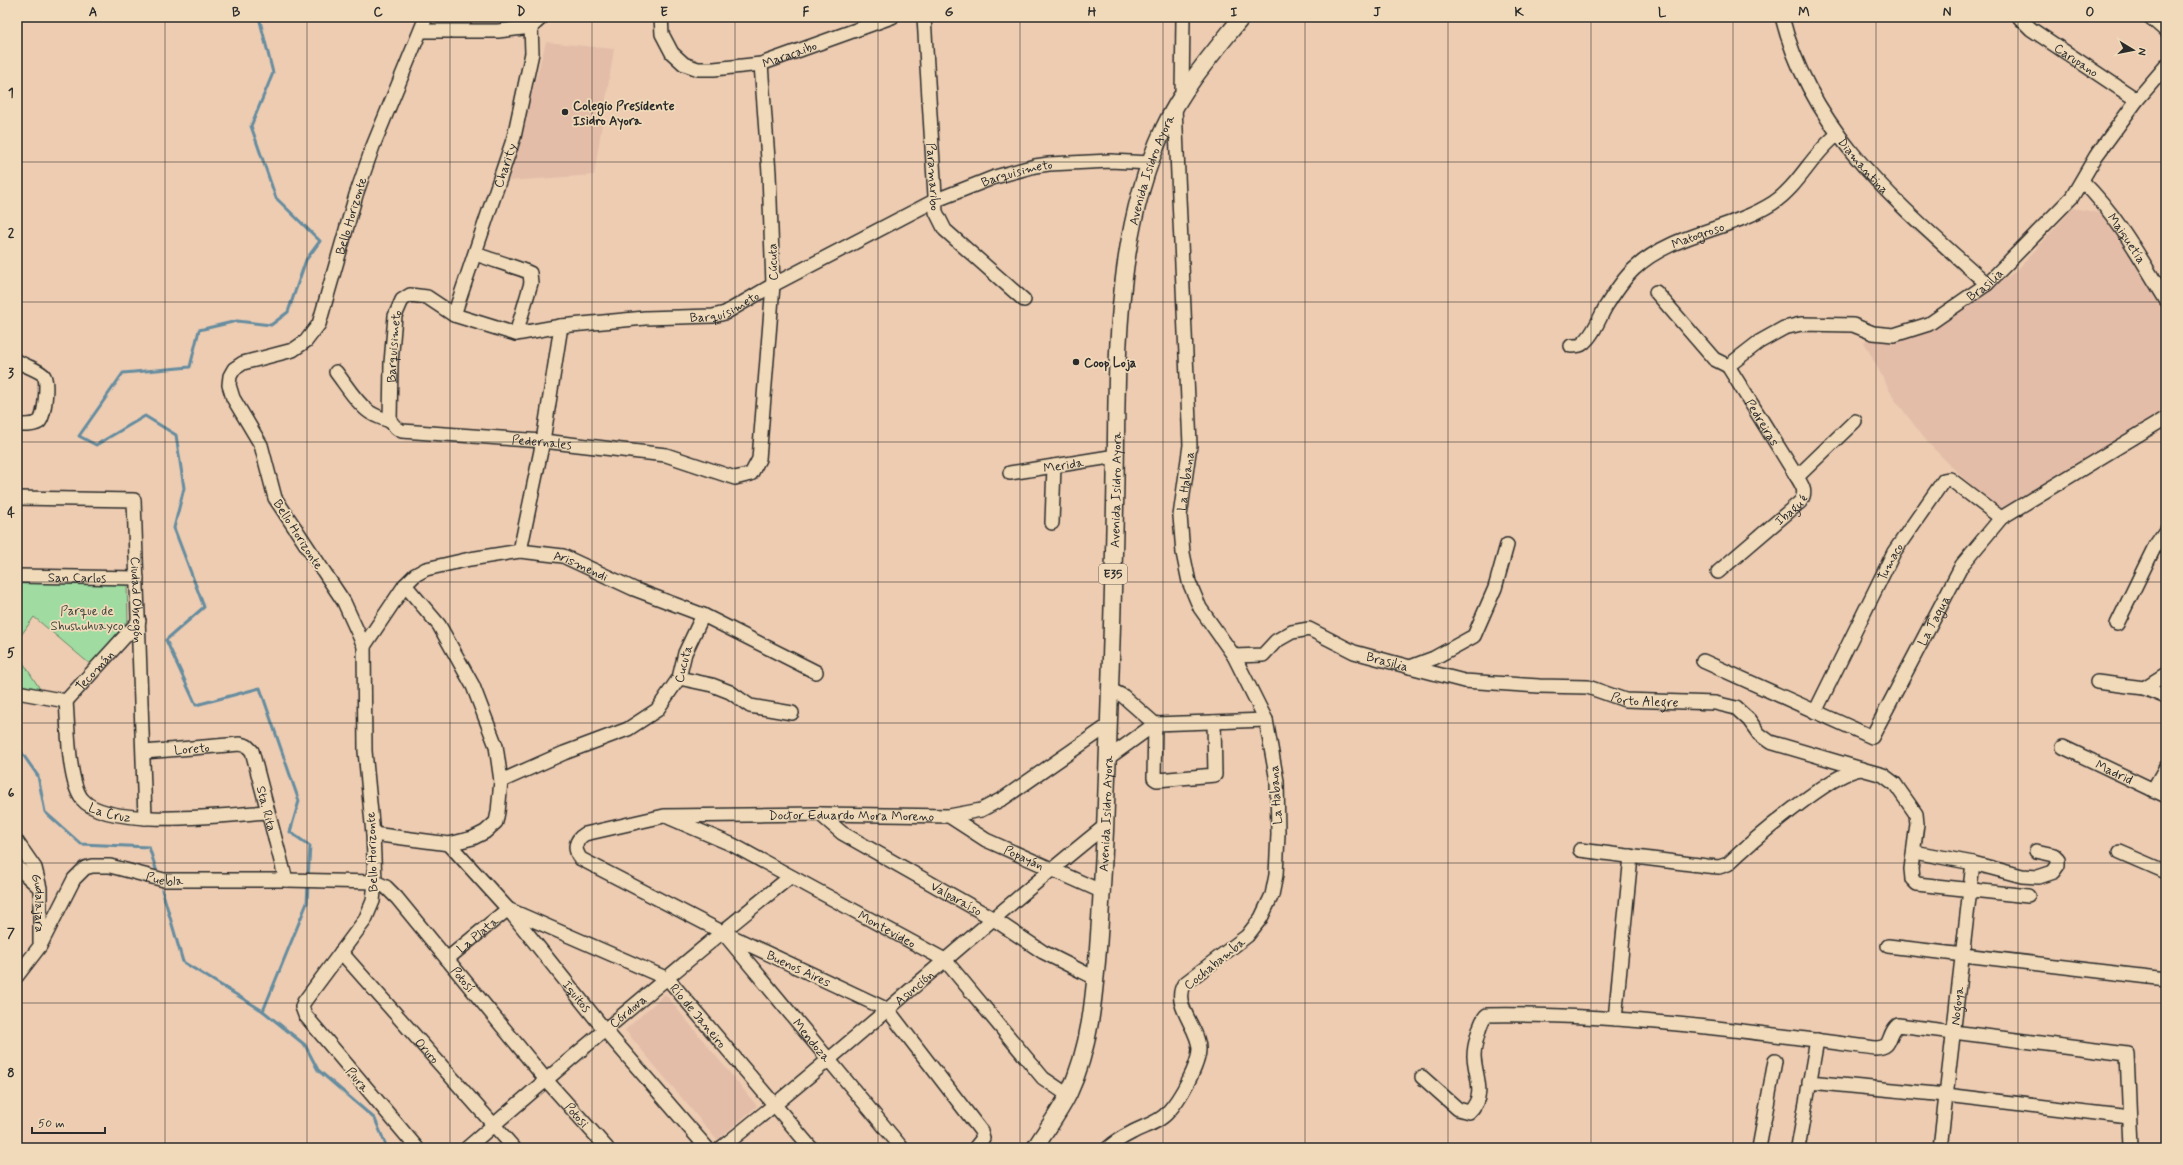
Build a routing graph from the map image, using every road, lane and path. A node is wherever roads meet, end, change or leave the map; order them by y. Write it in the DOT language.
graph roads {
  1 [pos="426,17"];
  2 [pos="542,17"];
  3 [pos="661,17"];
  4 [pos="892,17"];
  5 [pos="924,17"];
  6 [pos="1183,17"];
  7 [pos="1242,17"];
  8 [pos="1782,17"];
  9 [pos="2018,17"];
  10 [pos="2150,17"];
  11 [pos="531,27"];
  12 [pos="422,31"];
  13 [pos="2166,31"];
  14 [pos="761,64"];
  15 [pos="2166,66"];
  16 [pos="2138,100"];
  17 [pos="1178,102"];
  18 [pos="1837,135"];
  19 [pos="1151,163"];
  20 [pos="2082,181"];
  21 [pos="934,201"];
  22 [pos="476,254"];
  23 [pos="1987,284"];
  24 [pos="773,285"];
  25 [pos="1656,292"];
  26 [pos="1024,300"];
  27 [pos="2166,300"];
  28 [pos="454,315"];
  29 [pos="561,326"];
  30 [pos="516,334"];
  31 [pos="1571,346"];
  32 [pos="20,364"];
  33 [pos="1728,366"];
  34 [pos="336,372"];
  35 [pos="2166,418"];
  36 [pos="390,421"];
  37 [pos="1855,421"];
  38 [pos="17,425"];
  39 [pos="543,442"];
  40 [pos="1116,456"];
  41 [pos="759,459"];
  42 [pos="1054,466"];
  43 [pos="1010,473"];
  44 [pos="1798,477"];
  45 [pos="17,498"];
  46 [pos="2001,518"];
  47 [pos="1052,523"];
  48 [pos="2166,530"];
  49 [pos="1507,545"];
  50 [pos="520,551"];
  51 [pos="1718,572"];
  52 [pos="17,576"];
  53 [pos="137,578"];
  54 [pos="405,585"];
  55 [pos="703,614"];
  56 [pos="139,621"];
  57 [pos="2117,624"];
  58 [pos="364,646"];
  59 [pos="1234,656"];
  60 [pos="1703,661"];
  61 [pos="1410,667"];
  62 [pos="816,672"];
  63 [pos="2166,674"];
  64 [pos="680,678"];
  65 [pos="2097,682"];
  66 [pos="2144,688"];
  67 [pos="1111,690"];
  68 [pos="17,692"];
  69 [pos="2166,698"];
  70 [pos="66,700"];
  71 [pos="1815,712"];
  72 [pos="792,713"];
  73 [pos="1266,720"];
  74 [pos="1214,722"];
  75 [pos="1154,724"];
  76 [pos="1109,725"];
  77 [pos="240,744"];
  78 [pos="2063,747"];
  79 [pos="144,752"];
  80 [pos="1108,758"];
  81 [pos="2166,767"];
  82 [pos="1863,769"];
  83 [pos="501,781"];
  84 [pos="2154,790"];
  85 [pos="2166,796"];
  86 [pos="266,812"];
  87 [pos="820,814"];
  88 [pos="664,816"];
  89 [pos="949,816"];
  90 [pos="145,818"];
  91 [pos="1105,826"];
  92 [pos="373,834"];
  93 [pos="1278,834"];
  94 [pos="17,842"];
  95 [pos="449,844"];
  96 [pos="575,845"];
  97 [pos="1580,850"];
  98 [pos="2036,851"];
  99 [pos="1914,852"];
  100 [pos="2120,852"];
  101 [pos="1631,856"];
  102 [pos="1973,863"];
  103 [pos="17,867"];
  104 [pos="1052,868"];
  105 [pos="2166,872"];
  106 [pos="790,877"];
  107 [pos="286,880"];
  108 [pos="375,882"];
  109 [pos="40,888"];
  110 [pos="1970,889"];
  111 [pos="1103,892"];
  112 [pos="2028,896"];
  113 [pos="508,909"];
  114 [pos="992,918"];
  115 [pos="722,932"];
  116 [pos="40,946"];
  117 [pos="1888,946"];
  118 [pos="341,952"];
  119 [pos="1963,956"];
  120 [pos="447,959"];
  121 [pos="945,960"];
  122 [pos="17,976"];
  123 [pos="1095,978"];
  124 [pos="668,979"];
  125 [pos="2166,979"];
  126 [pos="302,1007"];
  127 [pos="888,1010"];
  128 [pos="1615,1019"];
  129 [pos="604,1029"];
  130 [pos="1953,1031"];
  131 [pos="1817,1040"];
  132 [pos="829,1058"];
  133 [pos="1775,1061"];
  134 [pos="1422,1077"];
  135 [pos="547,1081"];
  136 [pos="1808,1082"];
  137 [pos="1068,1095"];
  138 [pos="1946,1095"];
  139 [pos="774,1106"];
  140 [pos="2128,1117"];
  141 [pos="494,1124"];
  142 [pos="417,1148"];
  143 [pos="467,1148"];
  144 [pos="514,1148"];
  145 [pos="607,1148"];
  146 [pos="707,1148"];
  147 [pos="721,1148"];
  148 [pos="811,1148"];
  149 [pos="902,1148"];
  150 [pos="975,1148"];
  151 [pos="1034,1148"];
  152 [pos="1110,1148"];
  153 [pos="1759,1148"];
  154 [pos="1798,1148"];
  155 [pos="1940,1148"];
  156 [pos="2131,1148"];
  1 -- 12 [label="street, Bello Horizonte"];
  2 -- 11 [label="street"];
  3 -- 14 [label="street, Maracaibo"];
  4 -- 14 [label="street, Maracaibo"];
  5 -- 21 [label="street, Paramaribo"];
  6 -- 17 [label="street, La Habana"];
  7 -- 17 [label="main road, Avenida Isidro Ayora / E35"];
  8 -- 18 [label="street, Diamantina"];
  9 -- 16 [label="street, Carupano"];
  10 -- 13 [label="street"];
  11 -- 12 [label="street"];
  11 -- 22 [label="street, Charity"];
  12 -- 58 [label="street, Bello Horizonte"];
  14 -- 24 [label="street, Cúcuta"];
  15 -- 16 [label="street, Brasilia"];
  16 -- 20 [label="street, Brasilia"];
  17 -- 19 [label="main road, Avenida Isidro Ayora / E35"];
  17 -- 59 [label="street, La Habana"];
  18 -- 23 [label="street, Diamantina"];
  18 -- 31 [label="street, Matogroso"];
  19 -- 21 [label="street, Barquisimeto"];
  19 -- 40 [label="main road, Avenida Isidro Ayora / E35"];
  20 -- 23 [label="street, Brasilia"];
  20 -- 27 [label="street, Maiquetía"];
  21 -- 24 [label="street, Barquisimeto"];
  21 -- 26 [label="street, Paramaribo"];
  22 -- 28 [label="street, Charity"];
  22 -- 30 [label="street"];
  23 -- 33 [label="street, Brasilia"];
  24 -- 29 [label="street, Barquisimeto"];
  24 -- 41 [label="street, Cúcuta"];
  25 -- 33 [label="street"];
  28 -- 30 [label="street, Barquisimeto"];
  28 -- 36 [label="street, Barquisimeto"];
  29 -- 30 [label="street, Barquisimeto"];
  29 -- 39 [label="street"];
  32 -- 38 [label="street"];
  33 -- 44 [label="street, Pedreiras"];
  34 -- 36 [label="street, Pedernales"];
  35 -- 46 [label="street, La Tagua"];
  36 -- 39 [label="street, Pedernales"];
  37 -- 44 [label="street, Ibagué"];
  39 -- 41 [label="street, Pedernales"];
  39 -- 50 [label="street"];
  40 -- 42 [label="street, Merida"];
  40 -- 67 [label="main road, Avenida Isidro Ayora / E35"];
  42 -- 43 [label="street, Merida"];
  42 -- 47 [label="street"];
  44 -- 51 [label="street, Ibagué"];
  45 -- 53 [label="street, Ciudad Obregón"];
  46 -- 71 [label="street, La Tagua"];
  46 -- 71 [label="street, Tumaco"];
  48 -- 57 [label="street"];
  49 -- 61 [label="street, Brasilia"];
  50 -- 54 [label="street, Arismendi"];
  50 -- 55 [label="street, Arismendi"];
  52 -- 53 [label="street, San Carlos"];
  53 -- 56 [label="street, Ciudad Obregón"];
  54 -- 58 [label="street, Arismendi"];
  54 -- 83 [label="street"];
  55 -- 62 [label="street, Arismendi"];
  55 -- 64 [label="street, Cucuta"];
  56 -- 70 [label="street, Tecomán"];
  56 -- 79 [label="street, Ciudad Obregón"];
  58 -- 92 [label="street, Bello Horizonte"];
  59 -- 61 [label="street, Brasilia"];
  59 -- 73 [label="street, La Habana"];
  60 -- 71 [label="street, La Tagua"];
  61 -- 82 [label="street, Porto Alegre"];
  63 -- 66 [label="street"];
  64 -- 72 [label="street"];
  64 -- 83 [label="street, Cucuta"];
  65 -- 66 [label="street"];
  66 -- 69 [label="street"];
  67 -- 75 [label="street"];
  67 -- 76 [label="main road, Avenida Isidro Ayora / E35"];
  68 -- 70 [label="street"];
  70 -- 90 [label="street, La Cruz"];
  73 -- 74 [label="street"];
  73 -- 93 [label="street, La Habana"];
  74 -- 75 [label="street"];
  74 -- 75 [label="street"];
  75 -- 80 [label="street"];
  76 -- 80 [label="main road, Avenida Isidro Ayora / E35"];
  76 -- 89 [label="street, Doctor Eduardo Mora Moreno"];
  77 -- 79 [label="street, Loreto"];
  77 -- 86 [label="street, Sta. Rita"];
  78 -- 84 [label="street, Madrid"];
  79 -- 90 [label="street, Ciudad Obregón"];
  80 -- 91 [label="main road, Avenida Isidro Ayora / E35"];
  81 -- 84 [label="street"];
  82 -- 99 [label="street, Porto Alegre"];
  82 -- 101 [label="street"];
  83 -- 95 [label="street"];
  84 -- 85 [label="street, Madrid"];
  86 -- 90 [label="street, La Cruz"];
  86 -- 107 [label="street, Sta. Rita"];
  87 -- 88 [label="street, Doctor Eduardo Mora Moreno"];
  87 -- 89 [label="street, Doctor Eduardo Mora Moreno"];
  87 -- 114 [label="street, Valparaíso"];
  88 -- 96 [label="street, Doctor Eduardo Mora Moreno"];
  88 -- 106 [label="street, Montevideo"];
  89 -- 104 [label="street, Popayán"];
  91 -- 104 [label="street, Asunción"];
  91 -- 111 [label="main road, Avenida Isidro Ayora / E35"];
  92 -- 95 [label="street"];
  92 -- 108 [label="street, Bello Horizonte"];
  93 -- 152 [label="street, Cochabamba"];
  94 -- 109 [label="street, Gudalajara"];
  95 -- 113 [label="street, Iquitos"];
  96 -- 115 [label="street, Buenos Aires"];
  97 -- 101 [label="street"];
  98 -- 102 [label="street"];
  99 -- 102 [label="street"];
  99 -- 110 [label="street, Porto Alegre"];
  100 -- 105 [label="street"];
  101 -- 128 [label="street"];
  102 -- 110 [label="street, Nogoya"];
  103 -- 109 [label="street"];
  104 -- 111 [label="street, Popayán"];
  104 -- 114 [label="street, Asunción"];
  106 -- 115 [label="street, Córdova"];
  106 -- 121 [label="street, Montevideo"];
  107 -- 108 [label="street, Puebla"];
  107 -- 116 [label="street, Puebla"];
  108 -- 118 [label="street, Bello Horizonte"];
  108 -- 120 [label="street, Potosí"];
  109 -- 116 [label="street, Gudalajara"];
  110 -- 112 [label="street, Porto Alegre"];
  110 -- 119 [label="street, Nogoya"];
  111 -- 123 [label="main road, Avenida Isidro Ayora / E35"];
  113 -- 120 [label="street, La Plata"];
  113 -- 124 [label="street, Río de Janeiro"];
  113 -- 129 [label="street, Iquitos"];
  114 -- 121 [label="street, Asunción"];
  114 -- 123 [label="street, Valparaíso"];
  115 -- 124 [label="street, Córdova"];
  115 -- 127 [label="street, Buenos Aires"];
  115 -- 132 [label="street, Mendoza"];
  116 -- 122 [label="street, Puebla"];
  117 -- 119 [label="street"];
  118 -- 126 [label="street, Bello Horizonte"];
  118 -- 141 [label="street, Oruro"];
  119 -- 125 [label="street"];
  119 -- 130 [label="street, Nogoya"];
  120 -- 135 [label="street, Potosí"];
  121 -- 127 [label="street, Asunción"];
  121 -- 137 [label="street, Montevideo"];
  123 -- 137 [label="main road, Avenida Isidro Ayora / E35"];
  124 -- 129 [label="street, Córdova"];
  124 -- 139 [label="street, Río de Janeiro"];
  126 -- 142 [label="street, Piura"];
  127 -- 132 [label="street, Asunción"];
  127 -- 150 [label="street, Buenos Aires"];
  128 -- 131 [label="street"];
  128 -- 134 [label="street"];
  129 -- 135 [label="street, Córdova"];
  129 -- 146 [label="street, Iquitos"];
  130 -- 131 [label="street"];
  130 -- 138 [label="street, Nogoya"];
  130 -- 140 [label="street"];
  131 -- 136 [label="street"];
  132 -- 139 [label="street, Asunción"];
  132 -- 149 [label="street, Mendoza"];
  133 -- 153 [label="street"];
  135 -- 141 [label="street, Córdova"];
  135 -- 145 [label="street, Potosi"];
  136 -- 138 [label="street"];
  136 -- 154 [label="street"];
  137 -- 151 [label="main road, Avenida Isidro Ayora / E35"];
  138 -- 140 [label="street"];
  138 -- 155 [label="street, Nogoya"];
  139 -- 147 [label="street, Asunción"];
  139 -- 148 [label="street, Río de Janeiro"];
  140 -- 156 [label="street"];
  141 -- 143 [label="street, Córdova"];
  141 -- 144 [label="street, Oruro"];
}
